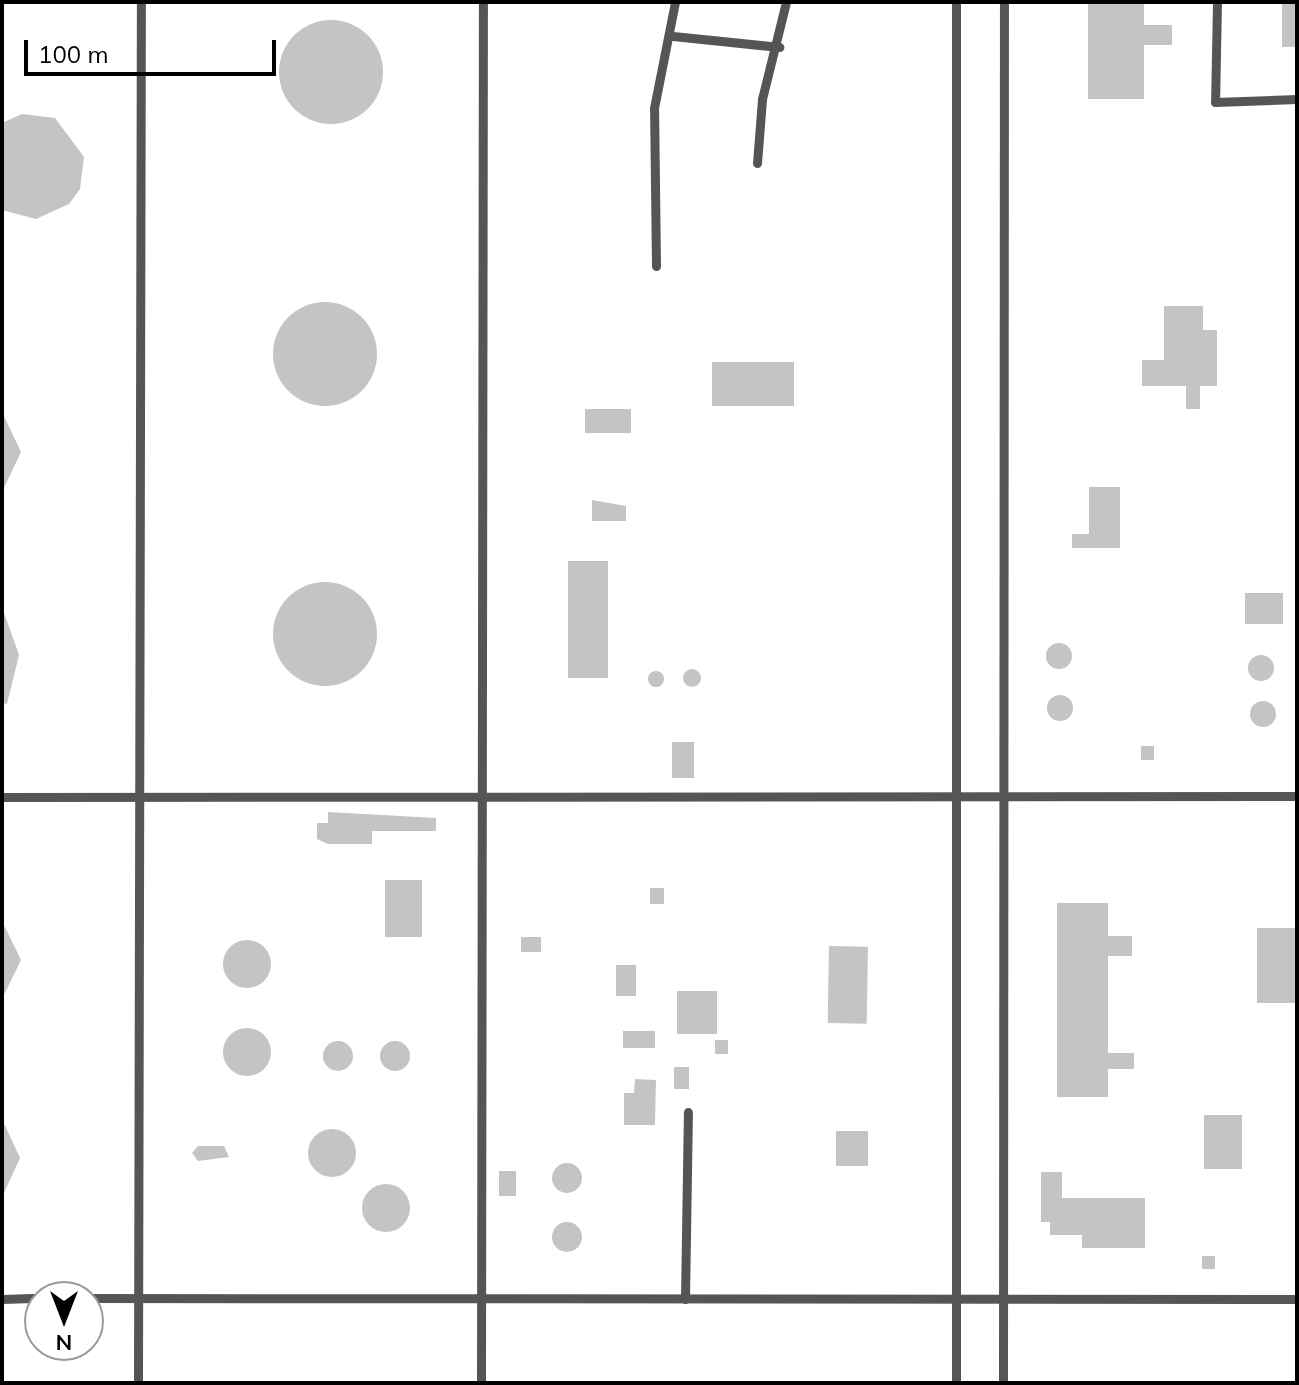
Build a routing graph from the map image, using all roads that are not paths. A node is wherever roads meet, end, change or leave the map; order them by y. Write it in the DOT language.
graph roads {
  1 [pos="141,2"];
  2 [pos="483,2"];
  3 [pos="675,2"];
  4 [pos="786,2"];
  5 [pos="956,2"];
  6 [pos="1004,2"];
  7 [pos="1217,2"];
  8 [pos="673,36"];
  9 [pos="779,47"];
  10 [pos="1297,99"];
  11 [pos="757,163"];
  12 [pos="656,266"];
  13 [pos="482,793"];
  14 [pos="956,796"];
  15 [pos="1004,796"];
  16 [pos="1297,796"];
  17 [pos="2,797"];
  18 [pos="139,797"];
  19 [pos="688,1112"];
  20 [pos="138,1297"];
  21 [pos="24,1298"];
  22 [pos="104,1298"];
  23 [pos="2,1299"];
  24 [pos="481,1299"];
  25 [pos="685,1299"];
  26 [pos="956,1299"];
  27 [pos="1297,1299"];
  28 [pos="1003,1300"];
  29 [pos="138,1383"];
  30 [pos="481,1383"];
  31 [pos="956,1383"];
  32 [pos="1003,1383"];
  1 -- 18 [label="lane"];
  2 -- 13 [label="lane"];
  3 -- 8 [label="lane"];
  4 -- 9 [label="lane"];
  5 -- 14 [label="lane"];
  6 -- 15 [label="lane"];
  7 -- 10 [label="lane"];
  8 -- 9 [label="lane"];
  8 -- 12 [label="lane"];
  9 -- 11 [label="lane"];
  13 -- 14 [label="lane"];
  13 -- 18 [label="lane"];
  13 -- 24 [label="lane"];
  14 -- 15 [label="lane"];
  14 -- 26 [label="lane"];
  15 -- 16 [label="lane"];
  15 -- 28 [label="lane"];
  17 -- 18 [label="lane"];
  18 -- 20 [label="lane"];
  19 -- 25 [label="lane"];
  20 -- 22 [label="lane"];
  20 -- 24 [label="lane"];
  20 -- 29 [label="lane"];
  21 -- 23 [label="lane"];
  24 -- 25 [label="lane"];
  24 -- 30 [label="lane"];
  25 -- 26 [label="lane"];
  26 -- 28 [label="lane"];
  26 -- 31 [label="lane"];
  27 -- 28 [label="lane"];
  28 -- 32 [label="lane"];
}
